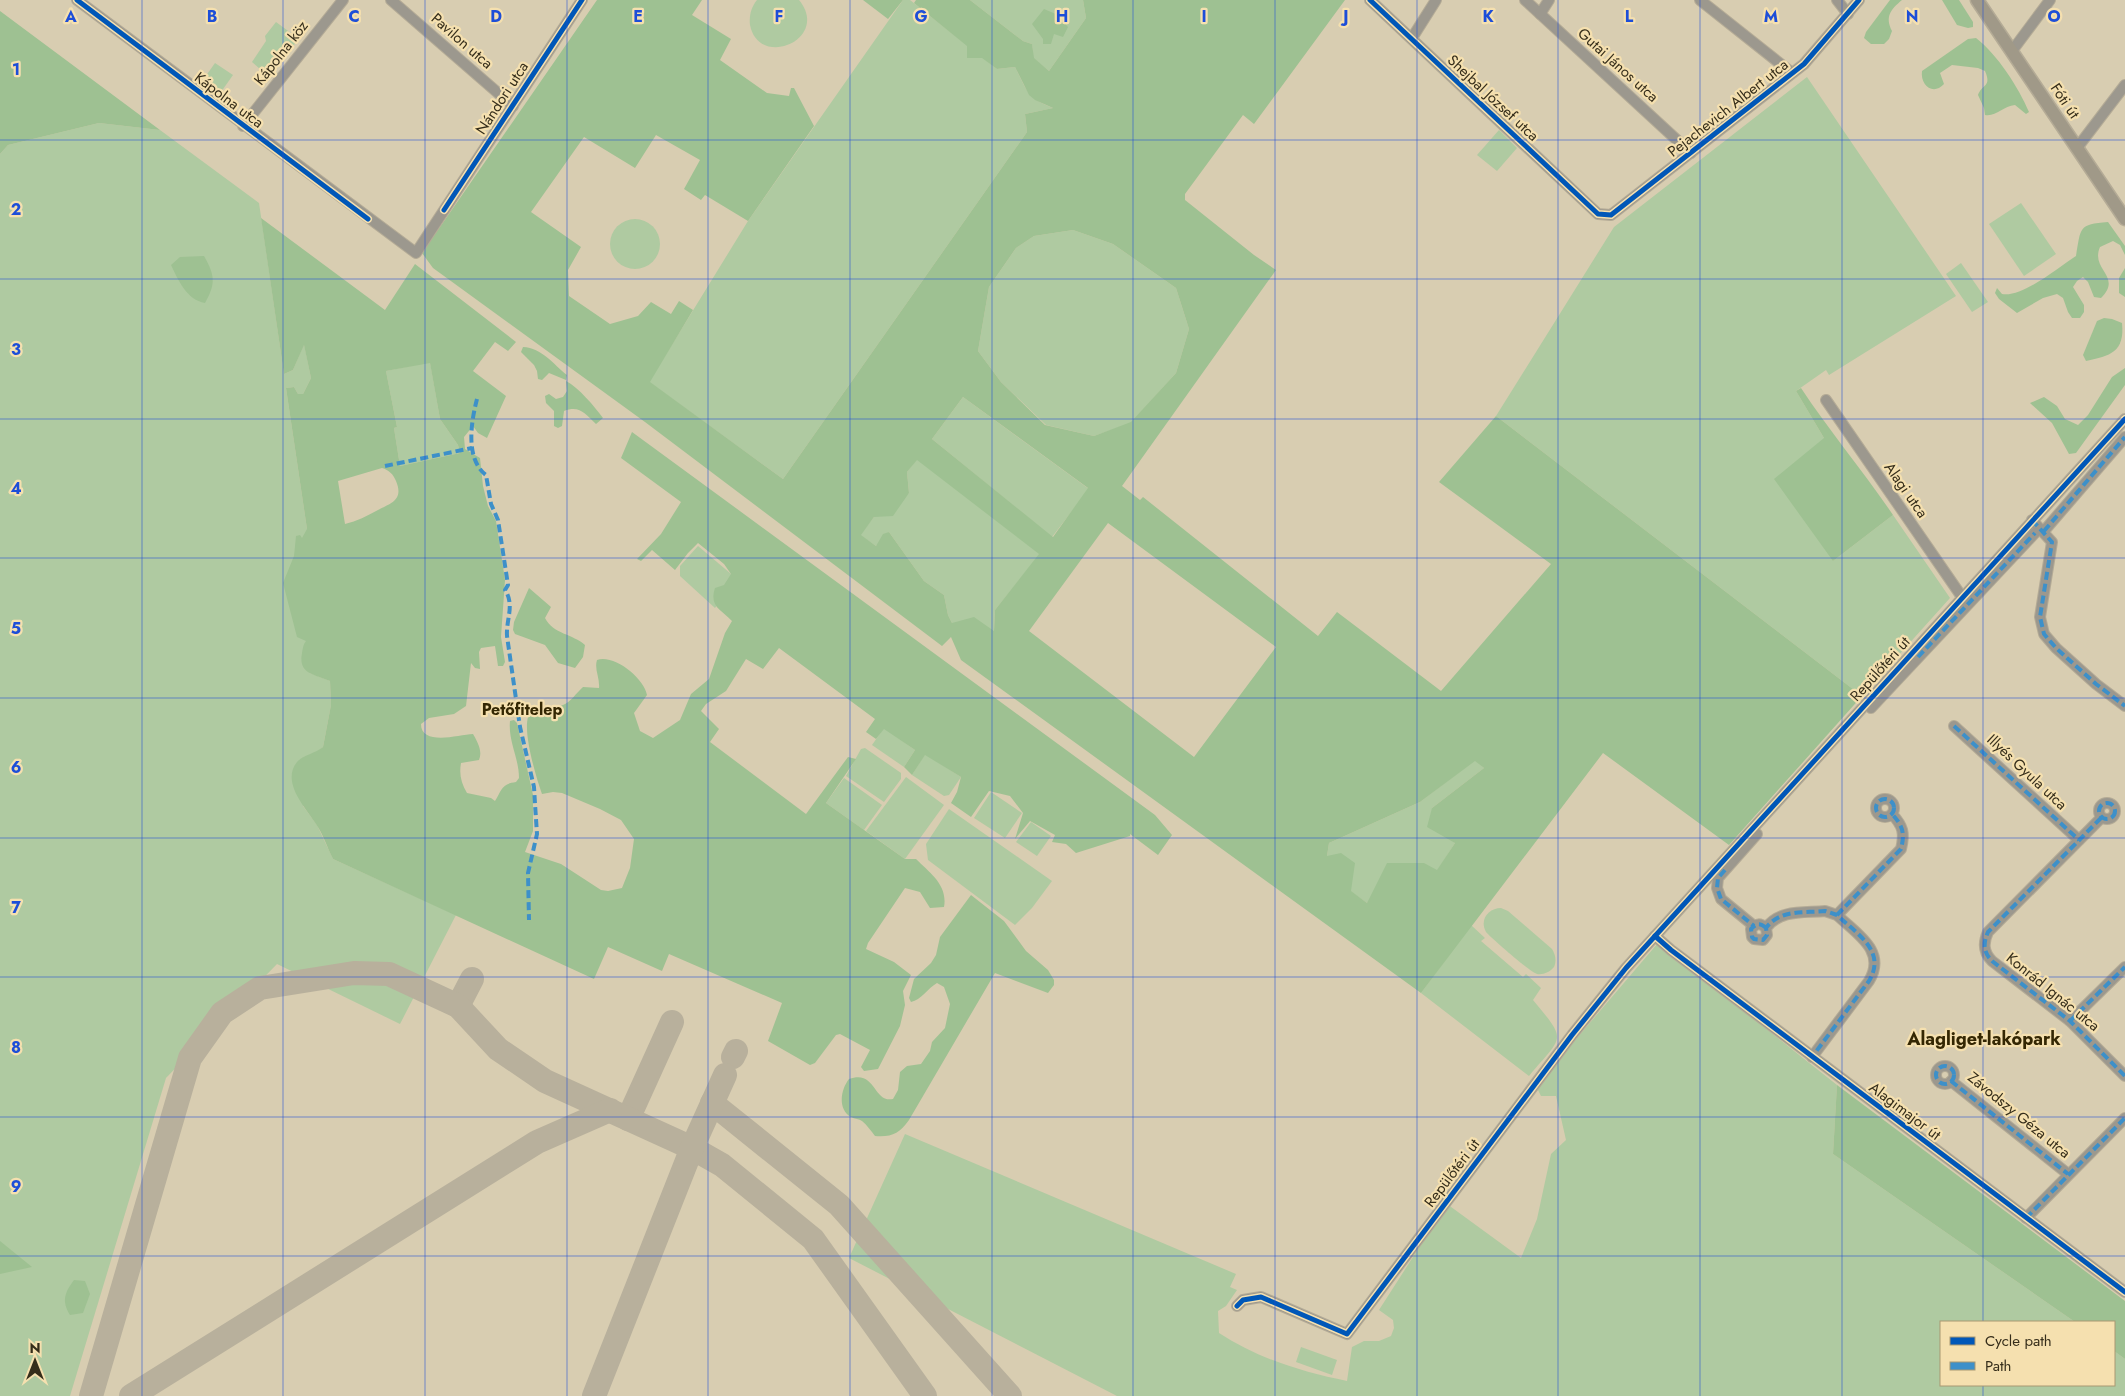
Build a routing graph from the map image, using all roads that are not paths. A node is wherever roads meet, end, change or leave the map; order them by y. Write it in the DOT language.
graph roads {
  1 [pos="77,0"];
  2 [pos="343,0"];
  3 [pos="391,0"];
  4 [pos="582,0"];
  5 [pos="1370,0"];
  6 [pos="1436,0"];
  7 [pos="1525,0"];
  8 [pos="1549,0"];
  9 [pos="1700,0"];
  10 [pos="1838,0"];
  11 [pos="1859,0"];
  12 [pos="1977,0"];
  13 [pos="2050,0"];
  14 [pos="1540,14"];
  15 [pos="1848,14"];
  16 [pos="1412,38"];
  17 [pos="2012,51"];
  18 [pos="1792,73"];
  19 [pos="2125,85"];
  20 [pos="513,106"];
  21 [pos="243,126"];
  22 [pos="2077,148"];
  23 [pos="1691,153"];
  24 [pos="1598,214"];
  25 [pos="2125,220"];
  26 [pos="416,253"];
  27 [pos="1826,400"];
  28 [pos="2125,419"];
  29 [pos="2125,438"];
  30 [pos="2032,520"];
  31 [pos="2039,532"];
  32 [pos="1962,597"];
  33 [pos="2125,706"];
  34 [pos="1954,726"];
  35 [pos="1892,814"];
  36 [pos="2101,818"];
  37 [pos="2079,840"];
  38 [pos="1837,915"];
  39 [pos="1670,920"];
  40 [pos="1655,936"];
  41 [pos="1670,950"];
  42 [pos="2125,967"];
  43 [pos="2070,1021"];
  44 [pos="1812,1057"];
  45 [pos="2125,1076"];
  46 [pos="1951,1081"];
  47 [pos="2125,1118"];
  48 [pos="2068,1174"];
  49 [pos="2026,1218"];
  50 [pos="2125,1292"];
  51 [pos="1237,1306"];
  1 -- 21 [label="street, Kápolna utca"];
  2 -- 21 [label="street, Kápolna köz"];
  3 -- 20 [label="street, Pavilon utca"];
  4 -- 20 [label="street, Nándori utca"];
  5 -- 16 [label="street, Shejbal József utca"];
  6 -- 16 [label="street"];
  7 -- 14 [label="street, Gutai János utca"];
  8 -- 14 [label="street"];
  9 -- 18 [label="street"];
  10 -- 15 [label="street"];
  11 -- 15 [label="street, Pejachevich Albert utca"];
  12 -- 17 [label="main road, Fóti út"];
  13 -- 17 [label="street"];
  14 -- 23 [label="street, Gutai János utca"];
  15 -- 18 [label="street, Pejachevich Albert utca"];
  16 -- 24 [label="street, Shejbal József utca"];
  17 -- 22 [label="main road, Fóti út"];
  18 -- 23 [label="street, Pejachevich Albert utca"];
  19 -- 22 [label="street"];
  20 -- 26 [label="street, Nándori utca"];
  21 -- 26 [label="street, Kápolna utca"];
  22 -- 25 [label="main road, Fóti út"];
  23 -- 24 [label="street, Pejachevich Albert utca"];
  27 -- 32 [label="street, Alagi utca"];
  28 -- 30 [label="street, Repülőtéri út"];
  29 -- 31 [label="street"];
  30 -- 31 [label="street"];
  30 -- 32 [label="street, Repülőtéri út"];
  31 -- 33 [label="street"];
  31 -- 38 [label="street"];
  32 -- 39 [label="street, Repülőtéri út"];
  34 -- 37 [label="street, Illyés Gyula utca"];
  35 -- 38 [label="street"];
  36 -- 37 [label="street, Konrád Ignác utca"];
  37 -- 43 [label="street, Konrád Ignác utca"];
  38 -- 44 [label="street"];
  39 -- 40 [label="street, Repülőtéri út"];
  39 -- 41 [label="street"];
  40 -- 41 [label="street"];
  40 -- 51 [label="street, Repülőtéri út"];
  41 -- 44 [label="street, Alagimajor út"];
  42 -- 43 [label="street"];
  43 -- 45 [label="street, Konrád Ignác utca"];
  44 -- 49 [label="street, Alagimajor út"];
  46 -- 48 [label="street, Závodszy Géza utca"];
  47 -- 48 [label="street"];
  48 -- 49 [label="street"];
  49 -- 50 [label="street, Alagimajor út"];
}
